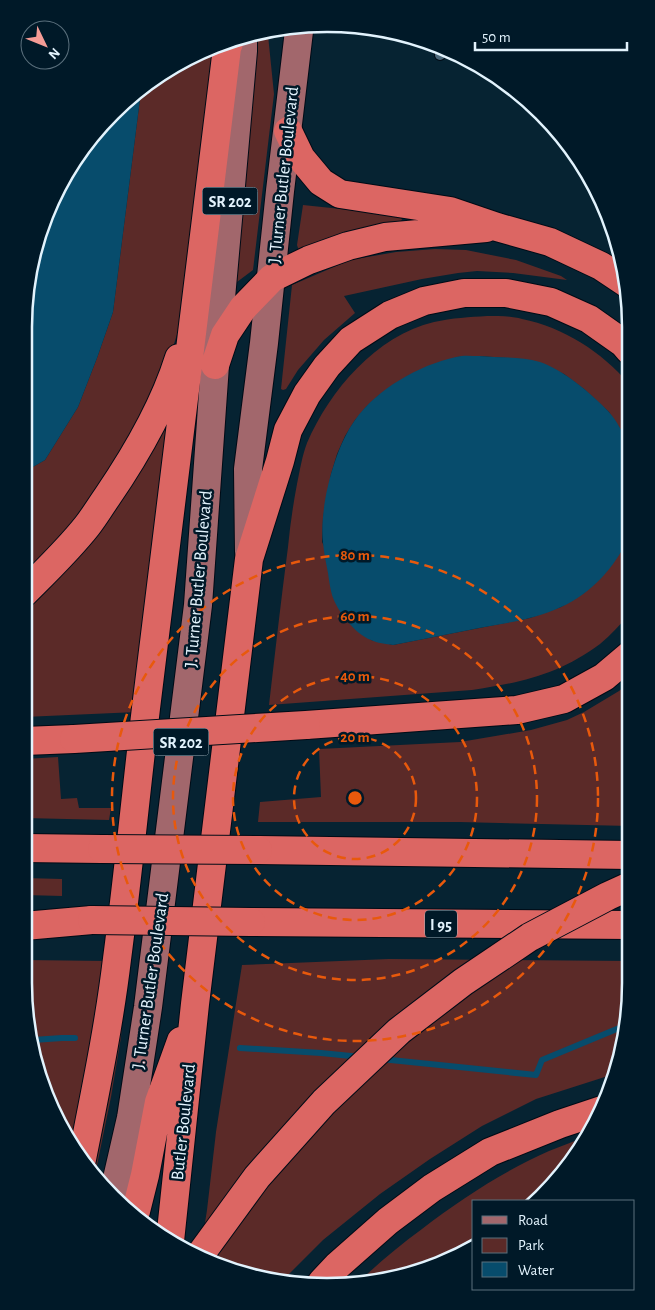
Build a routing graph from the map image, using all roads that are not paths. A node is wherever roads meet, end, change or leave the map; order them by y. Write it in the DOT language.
graph roads {
  1 [pos="299,34"];
  2 [pos="244,45"];
  3 [pos="227,50"];
  4 [pos="288,131"];
  5 [pos="497,227"];
  6 [pos="618,277"];
  7 [pos="272,278"];
  8 [pos="194,309"];
  9 [pos="622,343"];
  10 [pos="215,365"];
  11 [pos="249,558"];
  12 [pos="32,585"];
  13 [pos="622,662"];
  14 [pos="32,741"];
  15 [pos="32,848"];
  16 [pos="622,855"];
  17 [pos="622,890"];
  18 [pos="32,918"];
  19 [pos="92,920"];
  20 [pos="32,925"];
  21 [pos="622,925"];
  22 [pos="195,1004"];
  23 [pos="592,1113"];
  24 [pos="84,1149"];
  25 [pos="115,1187"];
  26 [pos="137,1207"];
  27 [pos="171,1232"];
  28 [pos="204,1250"];
  29 [pos="326,1278"];
  1 -- 4 [label="main road, J. Turner Butler Boulevard / SR 202"];
  2 -- 10 [label="main road, J. Turner Butler Boulevard / SR 202"];
  3 -- 8 [label="highway"];
  4 -- 5 [label="highway"];
  4 -- 7 [label="main road, J. Turner Butler Boulevard / SR 202"];
  5 -- 6 [label="highway"];
  5 -- 7 [label="highway"];
  7 -- 10 [label="highway"];
  7 -- 11 [label="main road, J. Turner Butler Boulevard / SR 202"];
  8 -- 12 [label="highway"];
  8 -- 24 [label="highway"];
  9 -- 11 [label="highway"];
  10 -- 25 [label="main road, J. Turner Butler Boulevard / SR 202"];
  11 -- 22 [label="highway, J. Turner Butler Boulevard / SR 202"];
  13 -- 14 [label="highway, bridge"];
  15 -- 16 [label="highway, bridge"];
  17 -- 28 [label="highway, bridge"];
  18 -- 19 [label="highway, I 95"];
  19 -- 20 [label="highway"];
  19 -- 21 [label="highway, I 95, bridge"];
  22 -- 26 [label="highway"];
  22 -- 27 [label="highway, Butler Boulevard / SR 202"];
  23 -- 29 [label="highway"];
}
